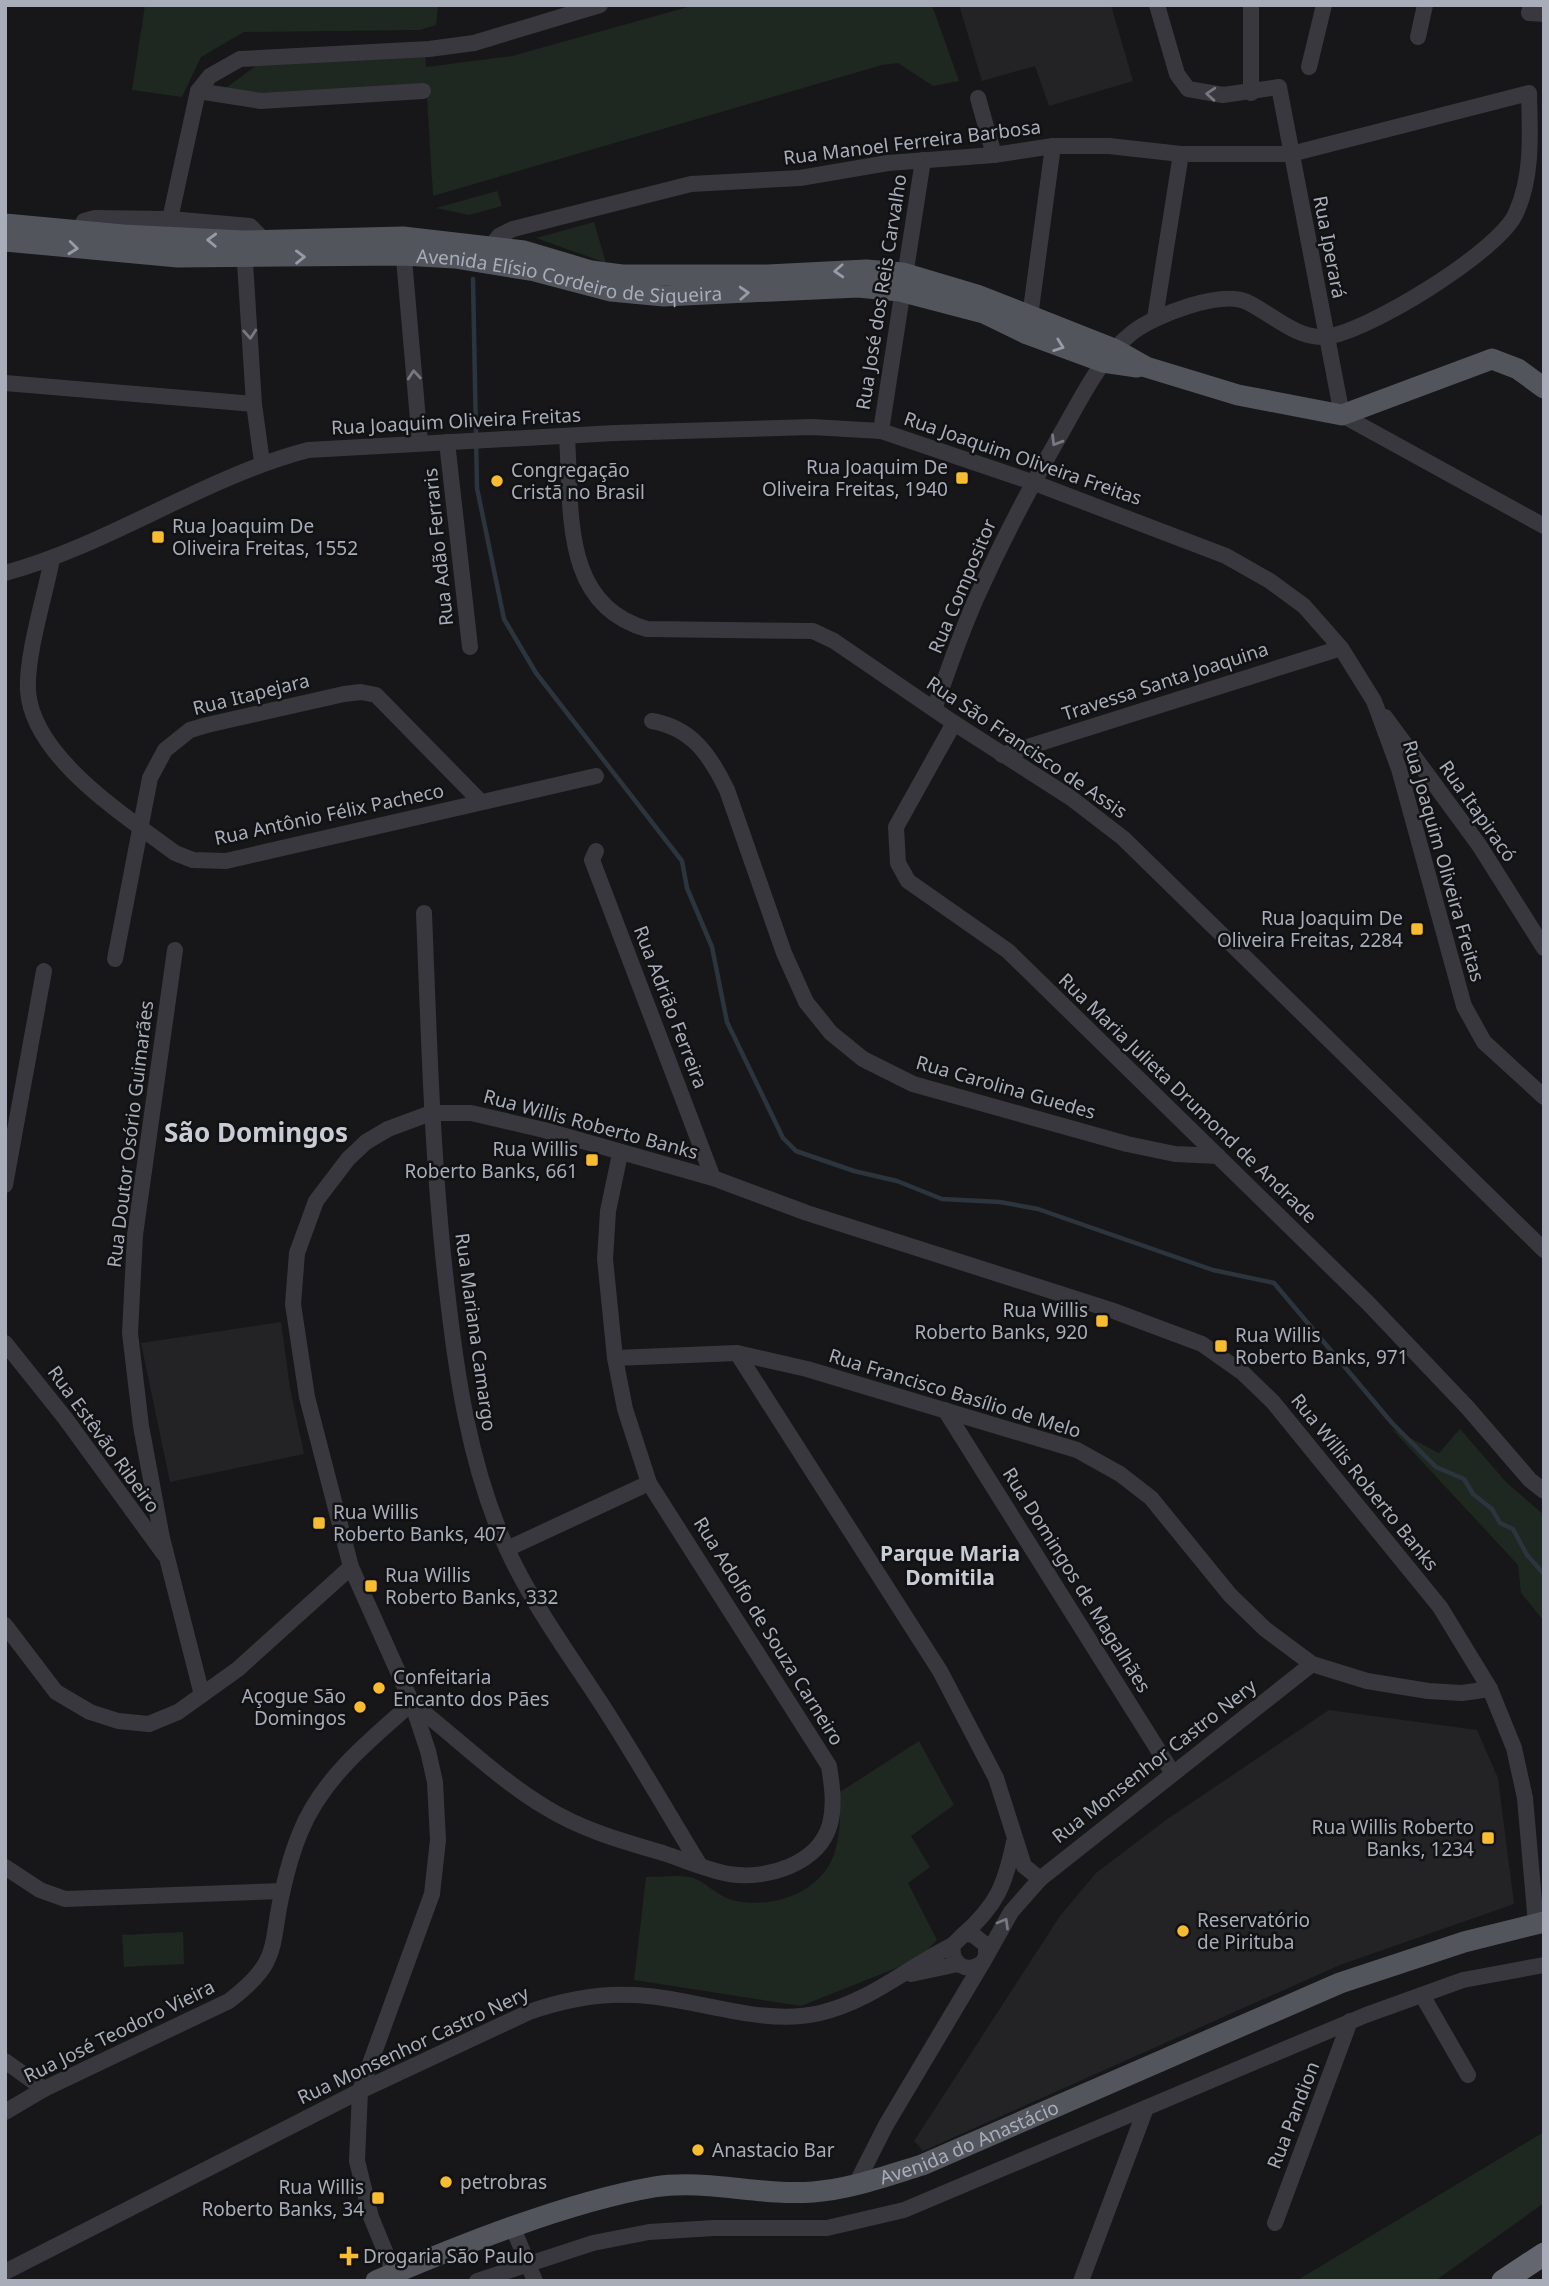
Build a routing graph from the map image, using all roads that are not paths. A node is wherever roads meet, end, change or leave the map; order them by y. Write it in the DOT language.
graph roads {
  1 [pos="1157,5"];
  2 [pos="1251,5"];
  3 [pos="1324,5"];
  4 [pos="1425,5"];
  5 [pos="591,7"];
  6 [pos="1418,37"];
  7 [pos="1309,67"];
  8 [pos="198,91"];
  9 [pos="423,91"];
  10 [pos="1251,93"];
  11 [pos="978,98"];
  12 [pos="1053,146"];
  13 [pos="1537,148"];
  14 [pos="1181,154"];
  15 [pos="1291,154"];
  16 [pos="994,155"];
  17 [pos="923,160"];
  18 [pos="170,219"];
  19 [pos="5,223"];
  20 [pos="78,231"];
  21 [pos="5,241"];
  22 [pos="265,241"];
  23 [pos="403,246"];
  24 [pos="244,249"];
  25 [pos="485,254"];
  26 [pos="902,282"];
  27 [pos="1155,318"];
  28 [pos="1029,325"];
  29 [pos="1325,337"];
  30 [pos="1109,355"];
  31 [pos="5,383"];
  32 [pos="1544,388"];
  33 [pos="254,404"];
  34 [pos="1342,415"];
  35 [pos="881,431"];
  36 [pos="567,438"];
  37 [pos="455,442"];
  38 [pos="420,443"];
  39 [pos="262,462"];
  40 [pos="1032,482"];
  41 [pos="1544,526"];
  42 [pos="52,559"];
  43 [pos="5,573"];
  44 [pos="470,647"];
  45 [pos="1341,648"];
  46 [pos="1374,701"];
  47 [pos="934,709"];
  48 [pos="652,721"];
  49 [pos="954,723"];
  50 [pos="1002,755"];
  51 [pos="596,776"];
  52 [pos="481,802"];
  53 [pos="140,827"];
  54 [pos="596,851"];
  55 [pos="425,913"];
  56 [pos="1544,948"];
  57 [pos="175,950"];
  58 [pos="115,958"];
  59 [pos="44,971"];
  60 [pos="1544,1097"];
  61 [pos="431,1113"];
  62 [pos="620,1154"];
  63 [pos="1219,1156"];
  64 [pos="713,1178"];
  65 [pos="5,1185"];
  66 [pos="1544,1250"];
  67 [pos="5,1343"];
  68 [pos="737,1353"];
  69 [pos="615,1358"];
  70 [pos="945,1410"];
  71 [pos="649,1483"];
  72 [pos="1544,1491"];
  73 [pos="507,1549"];
  74 [pos="169,1560"];
  75 [pos="351,1567"];
  76 [pos="5,1625"];
  77 [pos="1312,1664"];
  78 [pos="1490,1689"];
  79 [pos="202,1695"];
  80 [pos="412,1703"];
  81 [pos="1172,1772"];
  82 [pos="1014,1842"];
  83 [pos="699,1864"];
  84 [pos="5,1867"];
  85 [pos="1040,1879"];
  86 [pos="282,1891"];
  87 [pos="1025,1893"];
  88 [pos="998,1899"];
  89 [pos="1540,1923"];
  90 [pos="958,1940"];
  91 [pos="984,1958"];
  92 [pos="1544,1965"];
  93 [pos="960,1966"];
  94 [pos="905,1975"];
  95 [pos="1422,1995"];
  96 [pos="957,2005"];
  97 [pos="1350,2021"];
  98 [pos="5,2061"];
  99 [pos="1468,2076"];
  100 [pos="44,2089"];
  101 [pos="360,2091"];
  102 [pos="1146,2108"];
  103 [pos="5,2112"];
  104 [pos="855,2186"];
  105 [pos="1275,2223"];
  106 [pos="513,2228"];
  107 [pos="1544,2254"];
  108 [pos="528,2264"];
  109 [pos="5,2272"];
  110 [pos="385,2277"];
  111 [pos="477,2281"];
  112 [pos="534,2281"];
  113 [pos="1081,2281"];
  114 [pos="1503,2281"];
  10 -- 1 [label="street, one-way"];
  2 -- 10 [label="street"];
  3 -- 7 [label="street"];
  4 -- 6 [label="street"];
  5 -- 8 [label="street"];
  8 -- 9 [label="street"];
  8 -- 18 [label="street"];
  10 -- 15 [label="street, Rua Iperará"];
  11 -- 16 [label="street"];
  12 -- 14 [label="street, Rua Manoel Ferreira Barbosa"];
  12 -- 16 [label="street, Rua Manoel Ferreira Barbosa"];
  12 -- 28 [label="street"];
  13 -- 15 [label="street, Rua Manoel Ferreira Barbosa"];
  13 -- 29 [label="street"];
  14 -- 15 [label="street, Rua Manoel Ferreira Barbosa"];
  14 -- 27 [label="street"];
  15 -- 29 [label="street, Rua Iperará"];
  16 -- 17 [label="street, Rua Manoel Ferreira Barbosa"];
  17 -- 25 [label="street, Rua Manoel Ferreira Barbosa"];
  17 -- 26 [label="street, Rua José dos Reis Carvalho"];
  18 -- 20 [label="street"];
  18 -- 22 [label="street"];
  19 -- 20 [label="main road, Avenida Elísio Cordeiro de Siqueira"];
  24 -- 20 [label="main road, Avenida Elísio Cordeiro de Siqueira, one-way"];
  21 -- 24 [label="main road, Avenida Elísio Cordeiro de Siqueira, one-way"];
  22 -- 23 [label="main road, Avenida Elísio Cordeiro de Siqueira"];
  22 -- 24 [label="main road, Avenida Elísio Cordeiro de Siqueira"];
  24 -- 23 [label="main road, Avenida Elísio Cordeiro de Siqueira, one-way"];
  23 -- 25 [label="main road, Avenida Elísio Cordeiro de Siqueira"];
  38 -- 23 [label="street, one-way"];
  24 -- 33 [label="street, one-way"];
  25 -- 26 [label="main road, Avenida Elísio Cordeiro de Siqueira"];
  26 -- 28 [label="main road, Avenida Elísio Cordeiro de Siqueira"];
  26 -- 35 [label="street, Rua José dos Reis Carvalho"];
  27 -- 29 [label="street"];
  27 -- 30 [label="street"];
  28 -- 30 [label="main road, Avenida Elísio Cordeiro de Siqueira"];
  29 -- 34 [label="street, Rua Iperará"];
  30 -- 34 [label="main road, Avenida Elísio Cordeiro de Siqueira"];
  30 -- 40 [label="street, Rua Compositor, one-way"];
  31 -- 33 [label="street"];
  32 -- 34 [label="main road"];
  33 -- 39 [label="street"];
  34 -- 41 [label="street"];
  35 -- 36 [label="street, Rua Joaquim Oliveira Freitas"];
  35 -- 40 [label="street, Rua Joaquim Oliveira Freitas"];
  36 -- 37 [label="street, Rua Joaquim Oliveira Freitas"];
  36 -- 47 [label="street, Rua São Francisco de Assis"];
  37 -- 38 [label="street, Rua Joaquim Oliveira Freitas"];
  37 -- 44 [label="street, Rua Adão Ferraris"];
  38 -- 39 [label="street, Rua Joaquim Oliveira Freitas"];
  39 -- 42 [label="street, Rua Joaquim Oliveira Freitas"];
  40 -- 45 [label="street, Rua Joaquim Oliveira Freitas"];
  40 -- 47 [label="street, Rua Compositor"];
  42 -- 43 [label="street, Rua Joaquim Oliveira Freitas"];
  42 -- 53 [label="street, Rua Antônio Félix Pacheco"];
  45 -- 46 [label="street, Rua Joaquim Oliveira Freitas"];
  45 -- 50 [label="street, Travessa Santa Joaquina"];
  46 -- 56 [label="street, Rua Itapiracó"];
  46 -- 60 [label="street, Rua Joaquim Oliveira Freitas"];
  47 -- 49 [label="street, Rua São Francisco de Assis"];
  48 -- 63 [label="street, Rua Carolina Guedes"];
  49 -- 50 [label="street, Rua São Francisco de Assis"];
  49 -- 63 [label="street, Rua Maria Julieta Drumond de Andrade"];
  50 -- 66 [label="street, Rua São Francisco de Assis"];
  51 -- 52 [label="street, Rua Antônio Félix Pacheco"];
  52 -- 53 [label="street, Rua Antônio Félix Pacheco"];
  52 -- 53 [label="street, Rua Itapejara"];
  53 -- 58 [label="street, Rua Itapejara"];
  54 -- 64 [label="street, Rua Adrião Ferreira"];
  55 -- 61 [label="street, Rua Mariana Camargo"];
  57 -- 74 [label="street, Rua Doutor Osório Guimarães"];
  59 -- 65 [label="street"];
  61 -- 62 [label="street, Rua Willis Roberto Banks"];
  61 -- 73 [label="street, Rua Mariana Camargo"];
  61 -- 75 [label="street, Rua Willis Roberto Banks"];
  62 -- 64 [label="street, Rua Willis Roberto Banks"];
  62 -- 69 [label="street, Rua Adolfo de Souza Carneiro"];
  63 -- 72 [label="street, Rua Maria Julieta Drumond de Andrade"];
  64 -- 78 [label="street, Rua Willis Roberto Banks"];
  67 -- 74 [label="street, Rua Estêvão Ribeiro"];
  68 -- 69 [label="street, Rua Francisco Basílio de Melo"];
  68 -- 70 [label="street, Rua Francisco Basílio de Melo"];
  68 -- 82 [label="street"];
  69 -- 71 [label="street, Rua Adolfo de Souza Carneiro"];
  70 -- 77 [label="street, Rua Francisco Basílio de Melo"];
  70 -- 81 [label="street, Rua Domingos de Magalhães"];
  71 -- 73 [label="street"];
  71 -- 83 [label="street, Rua Adolfo de Souza Carneiro"];
  73 -- 83 [label="street, Rua Mariana Camargo"];
  74 -- 79 [label="street, Rua Doutor Osório Guimarães"];
  75 -- 79 [label="street"];
  75 -- 80 [label="street, Rua Willis Roberto Banks"];
  76 -- 79 [label="street"];
  77 -- 78 [label="street, Rua Francisco Basílio de Melo"];
  77 -- 81 [label="street, Rua Monsenhor Castro Nery"];
  78 -- 89 [label="street, Rua Willis Roberto Banks"];
  80 -- 83 [label="street, Rua Adolfo de Souza Carneiro"];
  80 -- 86 [label="street, Rua José Teodoro Vieira"];
  80 -- 101 [label="street, Rua Willis Roberto Banks"];
  81 -- 85 [label="street, Rua Monsenhor Castro Nery"];
  82 -- 85 [label="street"];
  82 -- 88 [label="street"];
  84 -- 86 [label="street"];
  85 -- 87 [label="street, Rua Monsenhor Castro Nery"];
  86 -- 100 [label="street, Rua José Teodoro Vieira"];
  87 -- 88 [label="street"];
  91 -- 87 [label="street, Rua Monsenhor Castro Nery, one-way"];
  88 -- 90 [label="street, Rua Monsenhor Castro Nery"];
  89 -- 104 [label="main road, Avenida do Anastácio"];
  90 -- 91 [label="street"];
  90 -- 93 [label="street"];
  90 -- 94 [label="street, Rua Monsenhor Castro Nery"];
  91 -- 93 [label="street"];
  91 -- 96 [label="street, Rua Monsenhor Castro Nery"];
  92 -- 95 [label="street, Avenida do Anastácio"];
  93 -- 94 [label="street, Rua Monsenhor Castro Nery"];
  93 -- 96 [label="street"];
  94 -- 101 [label="street, Rua Monsenhor Castro Nery"];
  95 -- 97 [label="street, Avenida do Anastácio"];
  95 -- 99 [label="street"];
  96 -- 104 [label="street, Rua Monsenhor Castro Nery"];
  97 -- 102 [label="street, Avenida do Anastácio"];
  97 -- 105 [label="street, Rua Pandion"];
  98 -- 100 [label="street"];
  100 -- 103 [label="street, Rua José Teodoro Vieira"];
  101 -- 109 [label="street, Rua Monsenhor Castro Nery"];
  101 -- 110 [label="street, Rua Willis Roberto Banks"];
  102 -- 108 [label="street, Avenida do Anastácio"];
  102 -- 113 [label="street"];
  104 -- 106 [label="main road, Avenida do Anastácio"];
  106 -- 108 [label="street"];
  106 -- 110 [label="main road, Avenida do Anastácio"];
  107 -- 114 [label="highway"];
  108 -- 111 [label="street, Avenida do Anastácio"];
  108 -- 112 [label="street"];
}
